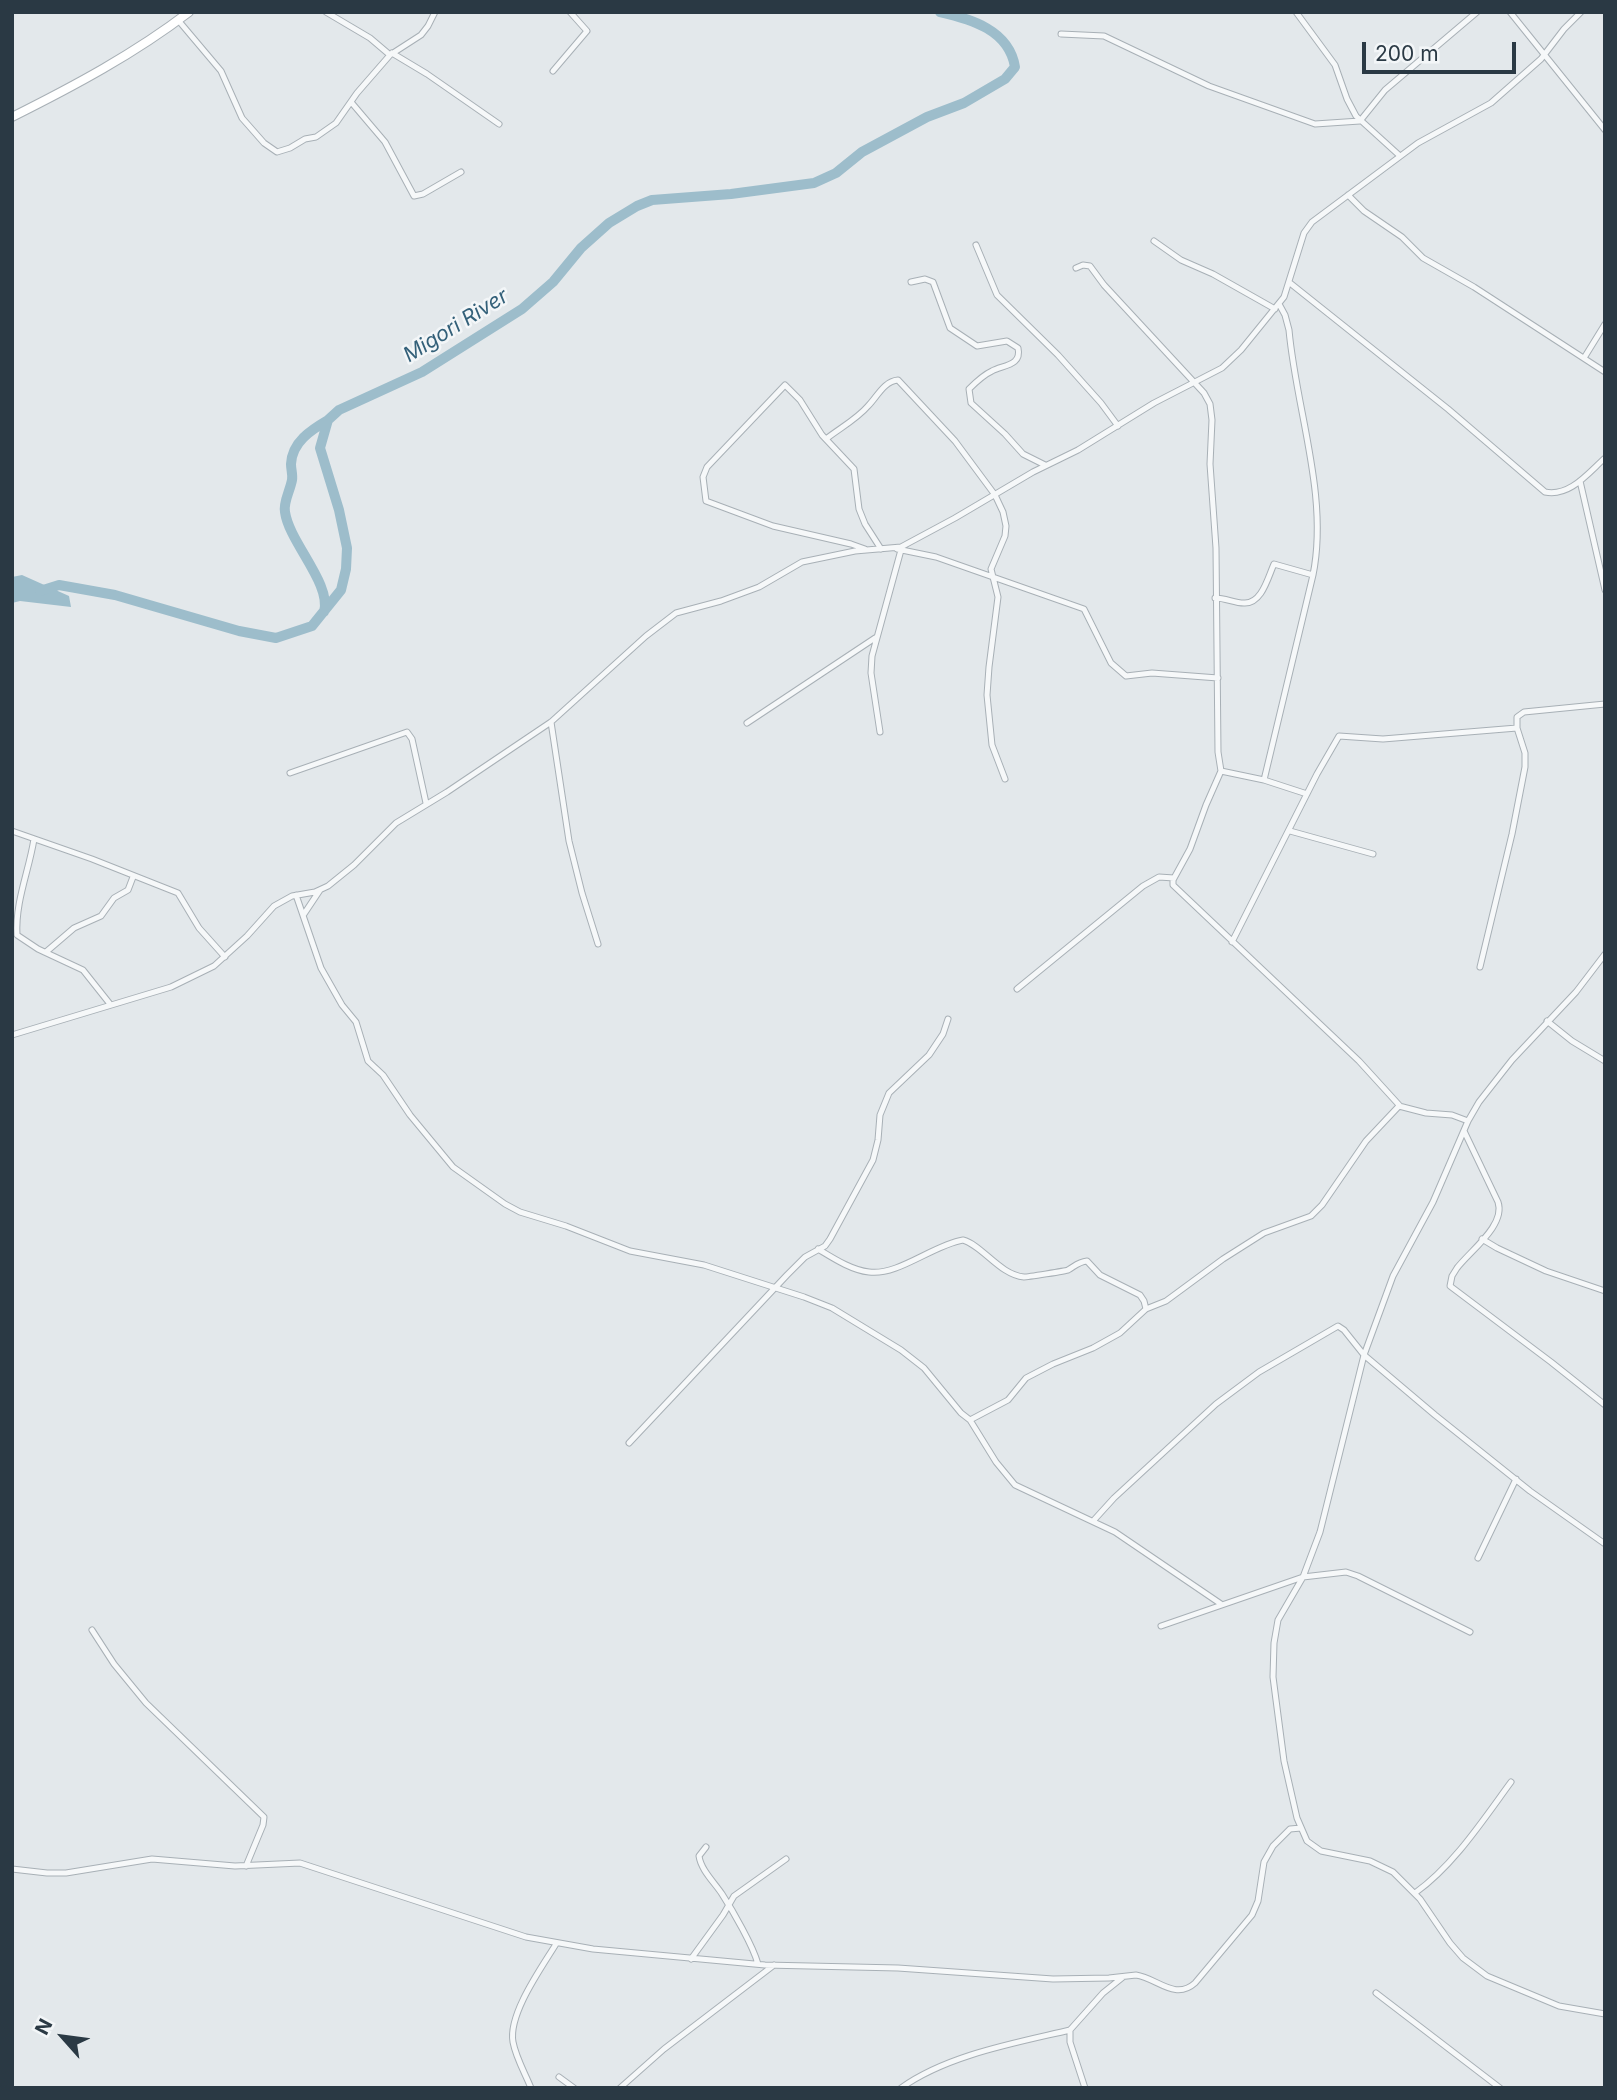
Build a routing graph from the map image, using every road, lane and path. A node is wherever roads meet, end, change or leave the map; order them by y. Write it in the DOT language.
graph roads {
  1 [pos="189,12"];
  2 [pos="326,12"];
  3 [pos="435,12"];
  4 [pos="570,12"];
  5 [pos="1296,12"];
  6 [pos="1477,12"];
  7 [pos="1510,12"];
  8 [pos="1581,12"];
  9 [pos="178,20"];
  10 [pos="1061,34"];
  11 [pos="391,54"];
  12 [pos="1545,54"];
  13 [pos="553,71"];
  14 [pos="351,102"];
  15 [pos="12,117"];
  16 [pos="1360,121"];
  17 [pos="499,124"];
  18 [pos="1605,130"];
  19 [pos="1400,156"];
  20 [pos="461,172"];
  21 [pos="1348,195"];
  22 [pos="1154,241"];
  23 [pos="976,245"];
  24 [pos="1076,268"];
  25 [pos="911,282"];
  26 [pos="1290,283"];
  27 [pos="1277,307"];
  28 [pos="1605,324"];
  29 [pos="1584,358"];
  30 [pos="1605,372"];
  31 [pos="1195,383"];
  32 [pos="1118,426"];
  33 [pos="826,439"];
  34 [pos="1605,458"];
  35 [pos="1045,466"];
  36 [pos="1580,481"];
  37 [pos="995,495"];
  38 [pos="891,548"];
  39 [pos="881,549"];
  40 [pos="865,550"];
  41 [pos="901,550"];
  42 [pos="1313,575"];
  43 [pos="993,578"];
  44 [pos="1605,590"];
  45 [pos="1215,598"];
  46 [pos="875,638"];
  47 [pos="1218,678"];
  48 [pos="1605,704"];
  49 [pos="551,722"];
  50 [pos="747,723"];
  51 [pos="1517,727"];
  52 [pos="880,732"];
  53 [pos="1222,771"];
  54 [pos="290,773"];
  55 [pos="1005,779"];
  56 [pos="1264,780"];
  57 [pos="1307,794"];
  58 [pos="426,803"];
  59 [pos="12,831"];
  60 [pos="1290,831"];
  61 [pos="34,839"];
  62 [pos="1373,854"];
  63 [pos="133,877"];
  64 [pos="1174,878"];
  65 [pos="320,890"];
  66 [pos="296,895"];
  67 [pos="304,914"];
  68 [pos="1232,942"];
  69 [pos="598,944"];
  70 [pos="46,953"];
  71 [pos="1605,954"];
  72 [pos="225,957"];
  73 [pos="1480,967"];
  74 [pos="1017,989"];
  75 [pos="110,1004"];
  76 [pos="948,1019"];
  77 [pos="1547,1021"];
  78 [pos="12,1035"];
  79 [pos="1605,1061"];
  80 [pos="1400,1106"];
  81 [pos="1468,1121"];
  82 [pos="1464,1131"];
  83 [pos="1482,1239"];
  84 [pos="817,1249"];
  85 [pos="775,1289"];
  86 [pos="1605,1291"];
  87 [pos="1146,1309"];
  88 [pos="1364,1355"];
  89 [pos="1605,1405"];
  90 [pos="970,1420"];
  91 [pos="629,1443"];
  92 [pos="1516,1479"];
  93 [pos="1094,1520"];
  94 [pos="1605,1544"];
  95 [pos="1478,1558"];
  96 [pos="1303,1577"];
  97 [pos="1221,1604"];
  98 [pos="1161,1626"];
  99 [pos="92,1630"];
  100 [pos="1470,1632"];
  101 [pos="1511,1782"];
  102 [pos="1301,1828"];
  103 [pos="706,1847"];
  104 [pos="786,1859"];
  105 [pos="246,1866"];
  106 [pos="12,1869"];
  107 [pos="1415,1893"];
  108 [pos="728,1905"];
  109 [pos="556,1944"];
  110 [pos="691,1959"];
  111 [pos="758,1964"];
  112 [pos="774,1965"];
  113 [pos="1126,1976"];
  114 [pos="1376,1993"];
  115 [pos="1605,2014"];
  116 [pos="1069,2030"];
  117 [pos="559,2077"];
  118 [pos="531,2088"];
  119 [pos="574,2088"];
  120 [pos="620,2088"];
  121 [pos="901,2088"];
  122 [pos="1085,2088"];
  123 [pos="1500,2088"];
  1 -- 9 [label="street"];
  2 -- 11 [label="street"];
  3 -- 11 [label="street"];
  4 -- 13 [label="street"];
  5 -- 16 [label="street"];
  6 -- 16 [label="street"];
  7 -- 12 [label="street"];
  8 -- 12 [label="street"];
  9 -- 14 [label="street"];
  9 -- 15 [label="street"];
  10 -- 16 [label="street"];
  11 -- 14 [label="street"];
  11 -- 17 [label="street"];
  12 -- 18 [label="street"];
  12 -- 19 [label="street"];
  14 -- 20 [label="street"];
  16 -- 19 [label="street"];
  19 -- 21 [label="street"];
  21 -- 26 [label="street"];
  21 -- 29 [label="street"];
  22 -- 27 [label="street"];
  23 -- 32 [label="street"];
  24 -- 31 [label="street"];
  25 -- 35 [label="street"];
  26 -- 27 [label="street"];
  26 -- 36 [label="street"];
  27 -- 31 [label="street"];
  27 -- 42 [label="street"];
  28 -- 29 [label="street"];
  29 -- 30 [label="street"];
  31 -- 32 [label="street"];
  31 -- 45 [label="street"];
  32 -- 35 [label="street"];
  33 -- 37 [label="street"];
  33 -- 39 [label="street"];
  33 -- 40 [label="street"];
  34 -- 36 [label="street"];
  35 -- 37 [label="street"];
  36 -- 44 [label="street"];
  37 -- 38 [label="street"];
  37 -- 43 [label="street"];
  38 -- 39 [label="street"];
  38 -- 41 [label="street"];
  39 -- 40 [label="street"];
  40 -- 49 [label="street"];
  41 -- 43 [label="street"];
  41 -- 46 [label="street"];
  42 -- 45 [label="street"];
  42 -- 56 [label="street"];
  43 -- 47 [label="street"];
  43 -- 55 [label="street"];
  45 -- 47 [label="street"];
  46 -- 50 [label="street"];
  46 -- 52 [label="street"];
  47 -- 53 [label="street"];
  48 -- 51 [label="street"];
  49 -- 58 [label="street"];
  49 -- 69 [label="street"];
  51 -- 57 [label="street"];
  51 -- 73 [label="street"];
  53 -- 56 [label="street"];
  53 -- 64 [label="street"];
  54 -- 58 [label="street"];
  56 -- 57 [label="street"];
  57 -- 60 [label="street"];
  58 -- 65 [label="street"];
  59 -- 61 [label="street"];
  60 -- 62 [label="street"];
  60 -- 68 [label="street"];
  61 -- 63 [label="street"];
  61 -- 70 [label="street"];
  63 -- 70 [label="street"];
  63 -- 72 [label="street"];
  64 -- 68 [label="street"];
  64 -- 74 [label="street"];
  65 -- 66 [label="street"];
  65 -- 67 [label="street"];
  66 -- 67 [label="street"];
  66 -- 72 [label="street"];
  67 -- 85 [label="street"];
  68 -- 80 [label="street"];
  70 -- 75 [label="street"];
  71 -- 77 [label="street"];
  72 -- 75 [label="street"];
  75 -- 78 [label="street"];
  76 -- 84 [label="street"];
  77 -- 79 [label="street"];
  77 -- 81 [label="street"];
  80 -- 81 [label="street"];
  80 -- 87 [label="street"];
  81 -- 82 [label="street"];
  82 -- 83 [label="street"];
  82 -- 88 [label="street"];
  83 -- 86 [label="street"];
  83 -- 89 [label="street"];
  84 -- 85 [label="street"];
  84 -- 87 [label="street"];
  85 -- 90 [label="street"];
  85 -- 91 [label="street"];
  87 -- 90 [label="street"];
  88 -- 92 [label="street"];
  88 -- 93 [label="street"];
  88 -- 96 [label="street"];
  90 -- 93 [label="street"];
  92 -- 94 [label="street"];
  92 -- 95 [label="street"];
  93 -- 97 [label="street"];
  96 -- 97 [label="street"];
  96 -- 100 [label="street"];
  96 -- 102 [label="street"];
  97 -- 98 [label="street"];
  99 -- 105 [label="street"];
  101 -- 107 [label="street"];
  102 -- 107 [label="street"];
  102 -- 113 [label="street"];
  103 -- 108 [label="street"];
  104 -- 108 [label="street"];
  105 -- 106 [label="street"];
  105 -- 109 [label="street"];
  107 -- 115 [label="street"];
  108 -- 110 [label="street"];
  108 -- 111 [label="street"];
  109 -- 110 [label="street"];
  109 -- 118 [label="street"];
  110 -- 111 [label="street"];
  111 -- 112 [label="street"];
  112 -- 113 [label="street"];
  112 -- 120 [label="street"];
  113 -- 116 [label="street"];
  114 -- 123 [label="street"];
  116 -- 121 [label="street"];
  116 -- 122 [label="street"];
  117 -- 119 [label="street"];
}
